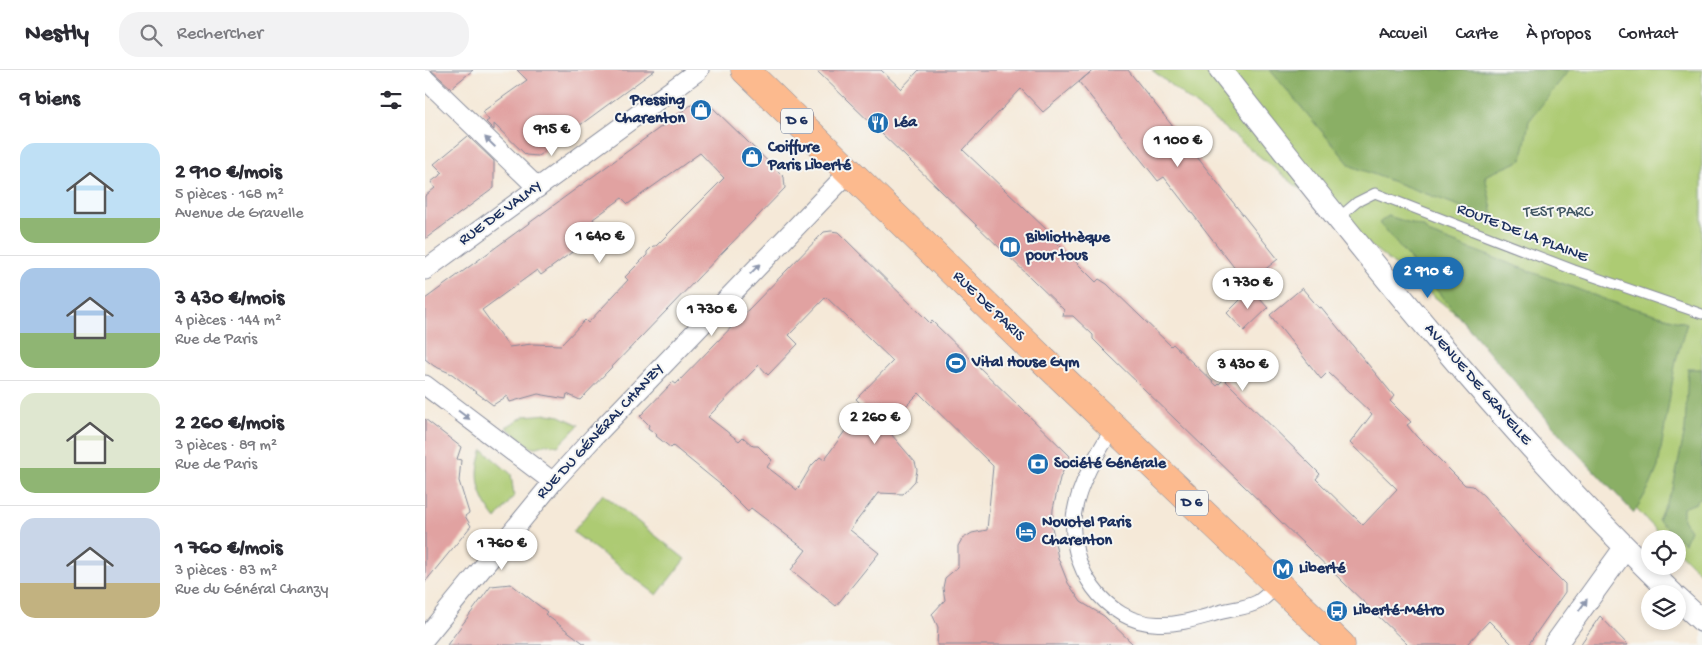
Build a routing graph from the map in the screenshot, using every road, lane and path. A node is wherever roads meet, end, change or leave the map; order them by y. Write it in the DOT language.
graph roads {
  1 [pos="699,70"];
  2 [pos="745,70"];
  3 [pos="1219,70"];
  4 [pos="425,79"];
  5 [pos="850,171"];
  6 [pos="539,188"];
  7 [pos="1337,219"];
  8 [pos="425,270"];
  9 [pos="1702,314"];
  10 [pos="425,385"];
  11 [pos="1113,428"];
  12 [pos="553,482"];
  13 [pos="1625,548"];
  14 [pos="1278,585"];
  15 [pos="1664,585"];
  16 [pos="1686,606"];
  17 [pos="1702,621"];
  18 [pos="425,638"];
  19 [pos="1341,645"];
  20 [pos="1555,645"];
  1 -- 6 [label="street, RUE DE VALMY"];
  2 -- 5 [label="main road, RUE DE PARIS / D 6"];
  3 -- 7 [label="street, AVENUE DE GRAVELLE"];
  6 -- 4 [label="street, one-way"];
  5 -- 11 [label="main road, RUE DE PARIS / D 6"];
  12 -- 5 [label="street, RUE DU GÉNÉRAL CHANZY, one-way"];
  6 -- 8 [label="street, RUE DE VALMY"];
  7 -- 9 [label="lane, ROUTE DE LA PLAINE"];
  7 -- 13 [label="street, AVENUE DE GRAVELLE"];
  10 -- 12 [label="street, one-way"];
  11 -- 14 [label="main road, RUE DE PARIS / D 6"];
  11 -- 14 [label="street"];
  12 -- 18 [label="street, RUE DU GÉNÉRAL CHANZY"];
  13 -- 15 [label="street, AVENUE DE GRAVELLE"];
  20 -- 13 [label="street, one-way"];
  14 -- 19 [label="main road, RUE DE PARIS / D 6"];
  16 -- 17 [label="street"];
}
